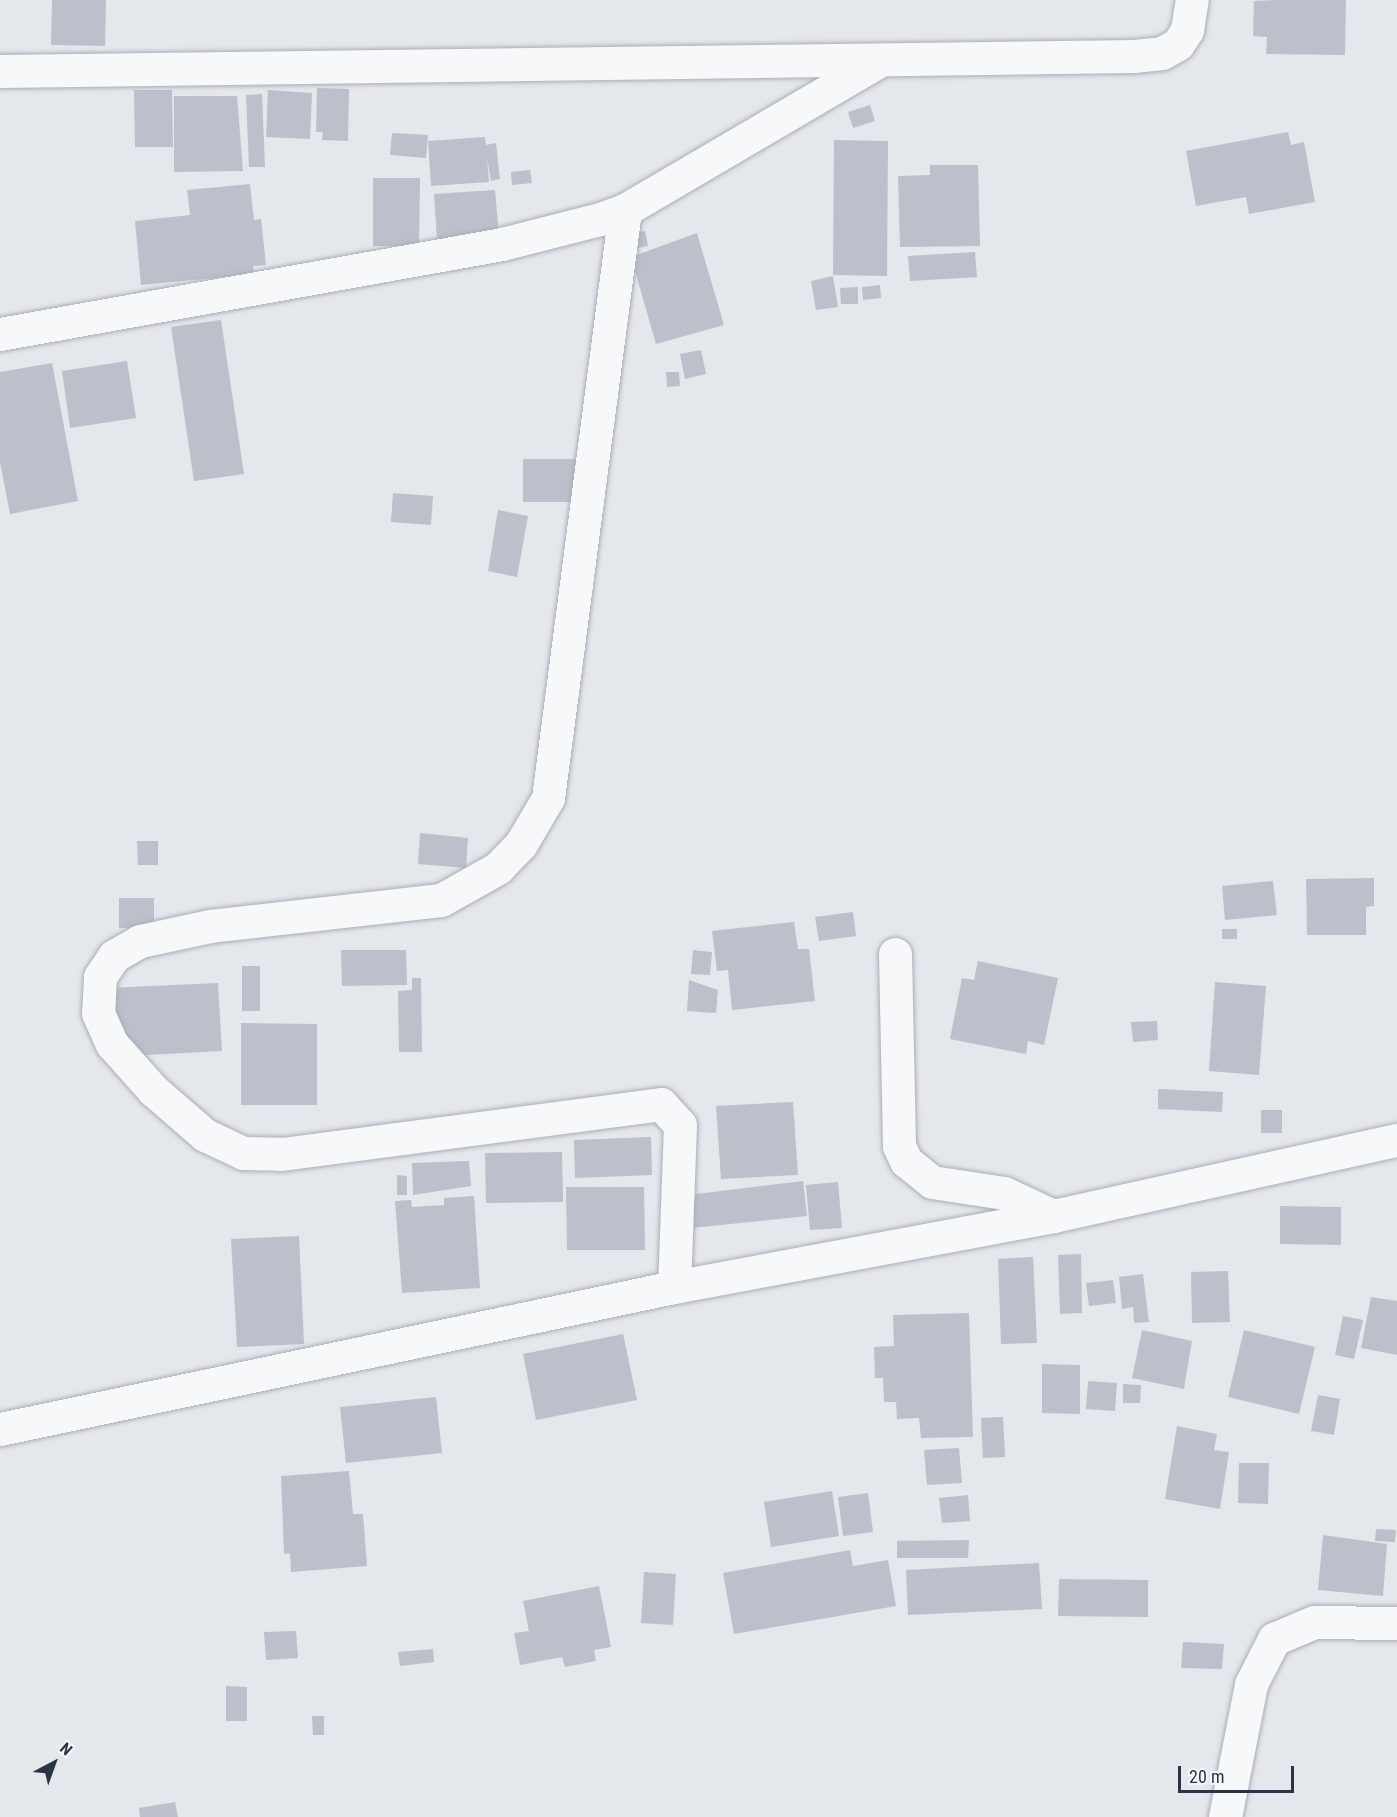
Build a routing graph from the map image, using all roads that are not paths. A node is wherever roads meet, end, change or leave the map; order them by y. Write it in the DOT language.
graph roads {
  1 [pos="1192,0"];
  2 [pos="883,59"];
  3 [pos="0,71"];
  4 [pos="625,210"];
  5 [pos="0,334"];
  6 [pos="895,954"];
  7 [pos="1397,1140"];
  8 [pos="1053,1216"];
  9 [pos="674,1287"];
  10 [pos="0,1429"];
  11 [pos="1397,1623"];
  12 [pos="1225,1817"];
  1 -- 2 [label="street"];
  2 -- 3 [label="street"];
  2 -- 4 [label="street"];
  4 -- 5 [label="street"];
  4 -- 9 [label="street"];
  6 -- 8 [label="street"];
  7 -- 8 [label="street"];
  8 -- 9 [label="street"];
  9 -- 10 [label="street"];
  11 -- 12 [label="street"];
}
